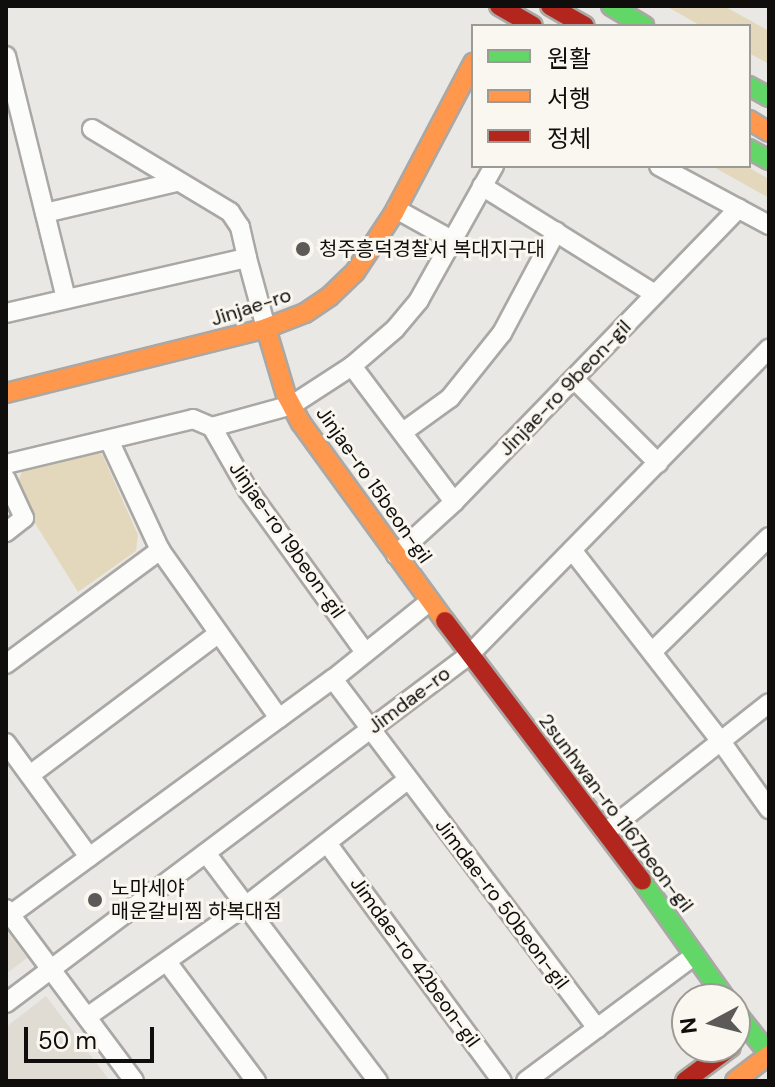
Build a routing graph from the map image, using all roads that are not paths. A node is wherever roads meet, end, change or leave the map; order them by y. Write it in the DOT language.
graph roads {
  1 [pos="550,6"];
  2 [pos="611,6"];
  3 [pos="500,7"];
  4 [pos="530,24"];
  5 [pos="582,24"];
  6 [pos="641,24"];
  7 [pos="6,56"];
  8 [pos="471,68"];
  9 [pos="751,87"];
  10 [pos="769,97"];
  11 [pos="751,121"];
  12 [pos="92,129"];
  13 [pos="769,132"];
  14 [pos="751,150"];
  15 [pos="769,160"];
  16 [pos="493,168"];
  17 [pos="663,168"];
  18 [pos="176,182"];
  19 [pos="482,186"];
  20 [pos="739,208"];
  21 [pos="396,209"];
  22 [pos="45,213"];
  23 [pos="769,225"];
  24 [pos="556,232"];
  25 [pos="452,240"];
  26 [pos="247,258"];
  27 [pos="655,294"];
  28 [pos="66,299"];
  29 [pos="6,313"];
  30 [pos="266,328"];
  31 [pos="769,349"];
  32 [pos="352,366"];
  33 [pos="574,379"];
  34 [pos="6,393"];
  35 [pos="292,405"];
  36 [pos="212,427"];
  37 [pos="403,432"];
  38 [pos="109,440"];
  39 [pos="658,463"];
  40 [pos="6,464"];
  41 [pos="6,479"];
  42 [pos="454,502"];
  43 [pos="6,532"];
  44 [pos="769,537"];
  45 [pos="160,550"];
  46 [pos="572,550"];
  47 [pos="396,555"];
  48 [pos="430,601"];
  49 [pos="219,633"];
  50 [pos="365,652"];
  51 [pos="652,652"];
  52 [pos="469,655"];
  53 [pos="6,664"];
  54 [pos="333,679"];
  55 [pos="769,703"];
  56 [pos="279,718"];
  57 [pos="370,730"];
  58 [pos="720,740"];
  59 [pos="6,743"];
  60 [pos="30,775"];
  61 [pos="407,780"];
  62 [pos="769,809"];
  63 [pos="607,831"];
  64 [pos="327,843"];
  65 [pos="206,853"];
  66 [pos="89,857"];
  67 [pos="248,904"];
  68 [pos="8,912"];
  69 [pos="694,956"];
  70 [pos="167,962"];
  71 [pos="52,969"];
  72 [pos="714,983"];
  73 [pos="6,1003"];
  74 [pos="87,1017"];
  75 [pos="769,1018"];
  76 [pos="597,1028"];
  77 [pos="761,1045"];
  78 [pos="709,1063"];
  79 [pos="134,1081"];
  80 [pos="256,1081"];
  81 [pos="378,1081"];
  82 [pos="502,1081"];
  83 [pos="526,1081"];
  84 [pos="685,1081"];
  85 [pos="735,1081"];
  1 -- 5 [label="street"];
  2 -- 6 [label="street"];
  3 -- 4 [label="street"];
  7 -- 22 [label="street"];
  8 -- 21 [label="street, Jinjae-ro"];
  9 -- 10 [label="street"];
  11 -- 13 [label="street"];
  12 -- 18 [label="street"];
  14 -- 15 [label="street"];
  16 -- 19 [label="street"];
  17 -- 20 [label="street"];
  18 -- 22 [label="street"];
  18 -- 26 [label="street"];
  19 -- 24 [label="street"];
  19 -- 25 [label="street"];
  20 -- 23 [label="street"];
  20 -- 27 [label="street, Jinjae-ro 9beon-gil"];
  21 -- 25 [label="street"];
  21 -- 30 [label="street, Jinjae-ro"];
  22 -- 28 [label="street"];
  24 -- 27 [label="street"];
  24 -- 37 [label="street"];
  25 -- 32 [label="street"];
  26 -- 28 [label="street"];
  26 -- 30 [label="street"];
  27 -- 33 [label="street, Jinjae-ro 9beon-gil"];
  28 -- 29 [label="street"];
  30 -- 34 [label="street, Jinjae-ro"];
  30 -- 35 [label="street, Jinjae-ro 15beon-gil"];
  31 -- 39 [label="street, Jimdae-ro"];
  32 -- 35 [label="street"];
  32 -- 37 [label="street"];
  33 -- 39 [label="street"];
  33 -- 42 [label="street, Jinjae-ro 9beon-gil"];
  35 -- 36 [label="street"];
  35 -- 47 [label="street, Jinjae-ro 15beon-gil"];
  36 -- 38 [label="street"];
  36 -- 50 [label="street, Jinjae-ro 19beon-gil"];
  37 -- 42 [label="street"];
  38 -- 40 [label="street"];
  38 -- 45 [label="street"];
  39 -- 46 [label="street, Jimdae-ro"];
  41 -- 43 [label="street"];
  42 -- 47 [label="street, Jinjae-ro 9beon-gil"];
  44 -- 51 [label="street"];
  45 -- 49 [label="street"];
  45 -- 53 [label="street"];
  46 -- 51 [label="street"];
  46 -- 52 [label="street, Jimdae-ro"];
  47 -- 48 [label="street, Jinjae-ro 15beon-gil"];
  48 -- 50 [label="street"];
  48 -- 52 [label="street, Jinjae-ro 15beon-gil"];
  49 -- 56 [label="street"];
  49 -- 60 [label="street"];
  50 -- 54 [label="street"];
  51 -- 58 [label="street"];
  52 -- 57 [label="street, Jimdae-ro"];
  52 -- 63 [label="street, 2sunhwan-ro 1167beon-gil"];
  54 -- 56 [label="street"];
  54 -- 57 [label="street, Jimdae-ro 50beon-gil"];
  55 -- 58 [label="street"];
  56 -- 66 [label="street"];
  57 -- 61 [label="street, Jimdae-ro 50beon-gil"];
  57 -- 65 [label="street, Jimdae-ro"];
  58 -- 62 [label="street"];
  58 -- 63 [label="street"];
  59 -- 60 [label="street"];
  60 -- 66 [label="street"];
  61 -- 64 [label="street"];
  61 -- 76 [label="street, Jimdae-ro 50beon-gil"];
  63 -- 69 [label="street, 2sunhwan-ro 1167beon-gil"];
  64 -- 67 [label="street"];
  64 -- 82 [label="street, Jimdae-ro 42beon-gil"];
  65 -- 67 [label="street"];
  65 -- 71 [label="street, Jimdae-ro"];
  66 -- 68 [label="street"];
  67 -- 70 [label="street"];
  67 -- 81 [label="street"];
  68 -- 71 [label="street"];
  69 -- 72 [label="street, 2sunhwan-ro 1167beon-gil"];
  69 -- 76 [label="street"];
  70 -- 74 [label="street"];
  70 -- 80 [label="street"];
  71 -- 73 [label="street, Jimdae-ro"];
  71 -- 74 [label="street"];
  74 -- 79 [label="street"];
  75 -- 77 [label="street"];
  76 -- 83 [label="street"];
  77 -- 85 [label="street"];
  78 -- 84 [label="street"];
}
